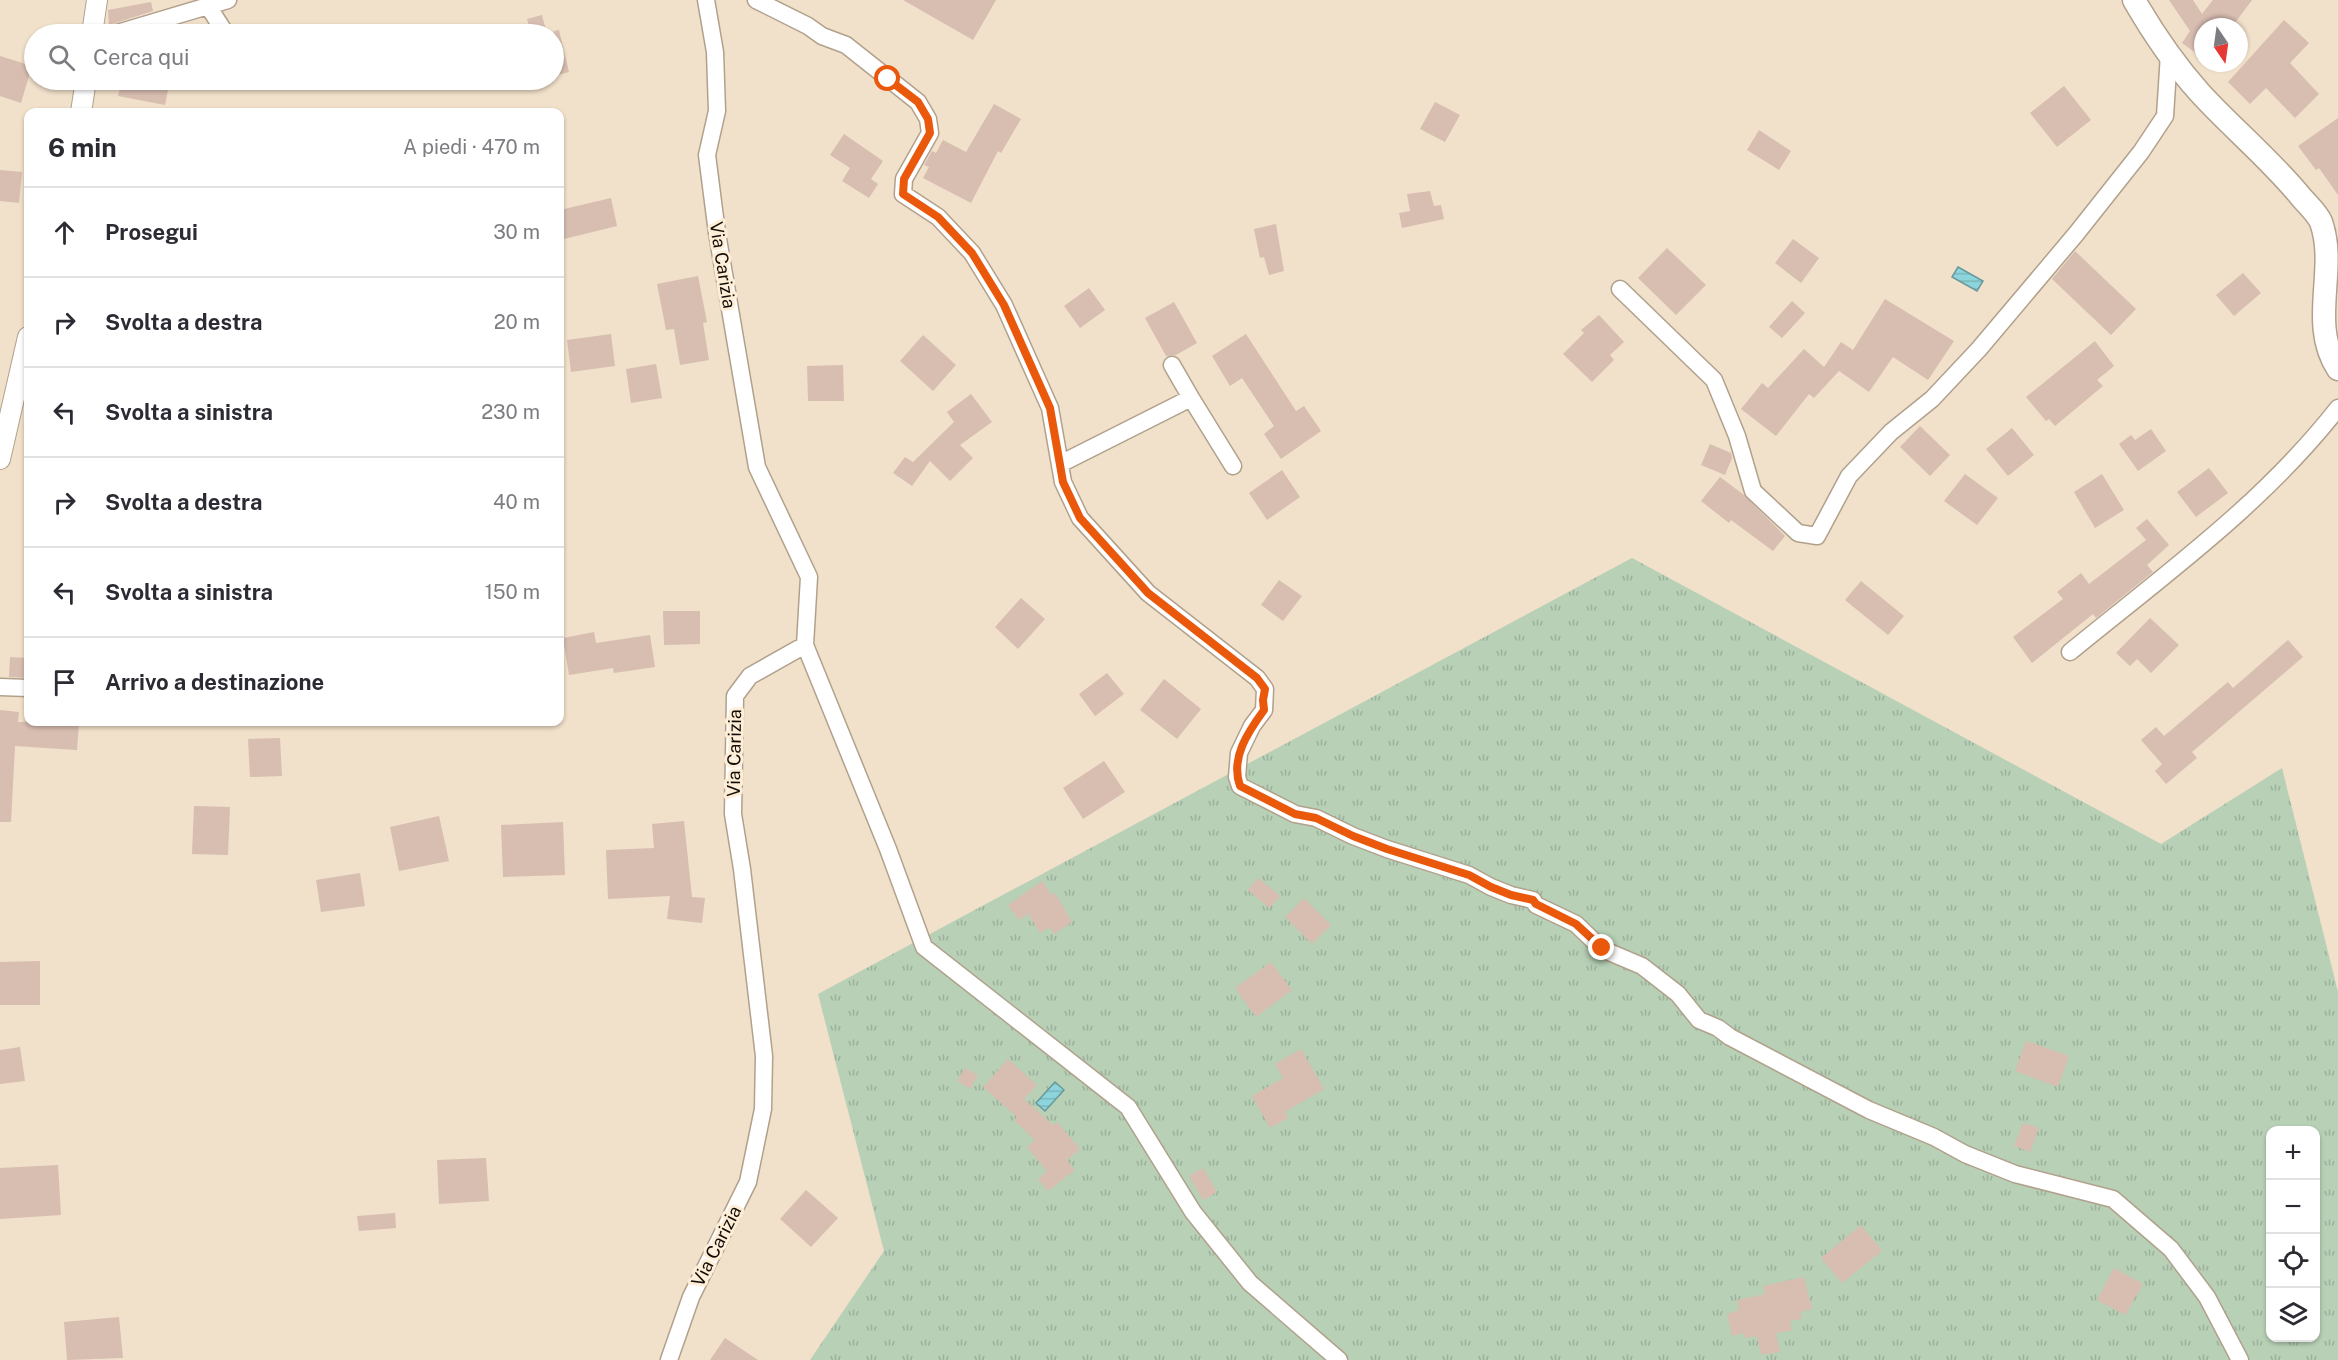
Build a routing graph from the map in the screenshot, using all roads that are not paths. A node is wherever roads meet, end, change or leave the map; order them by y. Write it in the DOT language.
graph roads {
  1 [pos="98,0"];
  2 [pos="228,0"];
  3 [pos="706,0"];
  4 [pos="756,0"];
  5 [pos="2134,0"];
  6 [pos="208,6"];
  7 [pos="94,24"];
  8 [pos="148,24"];
  9 [pos="220,24"];
  10 [pos="2169,54"];
  11 [pos="84,90"];
  12 [pos="82,108"];
  13 [pos="1620,289"];
  14 [pos="24,354"];
  15 [pos="1172,365"];
  16 [pos="2338,369"];
  17 [pos="1191,398"];
  18 [pos="2338,408"];
  19 [pos="0,459"];
  20 [pos="1060,464"];
  21 [pos="1233,466"];
  22 [pos="805,645"];
  23 [pos="2070,652"];
  24 [pos="0,687"];
  25 [pos="24,688"];
  26 [pos="669,1360"];
  27 [pos="1339,1360"];
  28 [pos="2240,1360"];
  1 -- 7 [label="street"];
  2 -- 6 [label="street"];
  3 -- 22 [label="street, Via Carizia"];
  4 -- 20 [label="street"];
  5 -- 10 [label="main road"];
  6 -- 8 [label="street"];
  6 -- 9 [label="street"];
  10 -- 13 [label="street"];
  10 -- 16 [label="main road"];
  11 -- 12 [label="street"];
  14 -- 19 [label="street"];
  15 -- 17 [label="street"];
  17 -- 20 [label="street"];
  17 -- 21 [label="street"];
  18 -- 23 [label="street"];
  20 -- 28 [label="street"];
  22 -- 26 [label="street, Via Carizia"];
  22 -- 27 [label="street"];
  24 -- 25 [label="street"];
}
